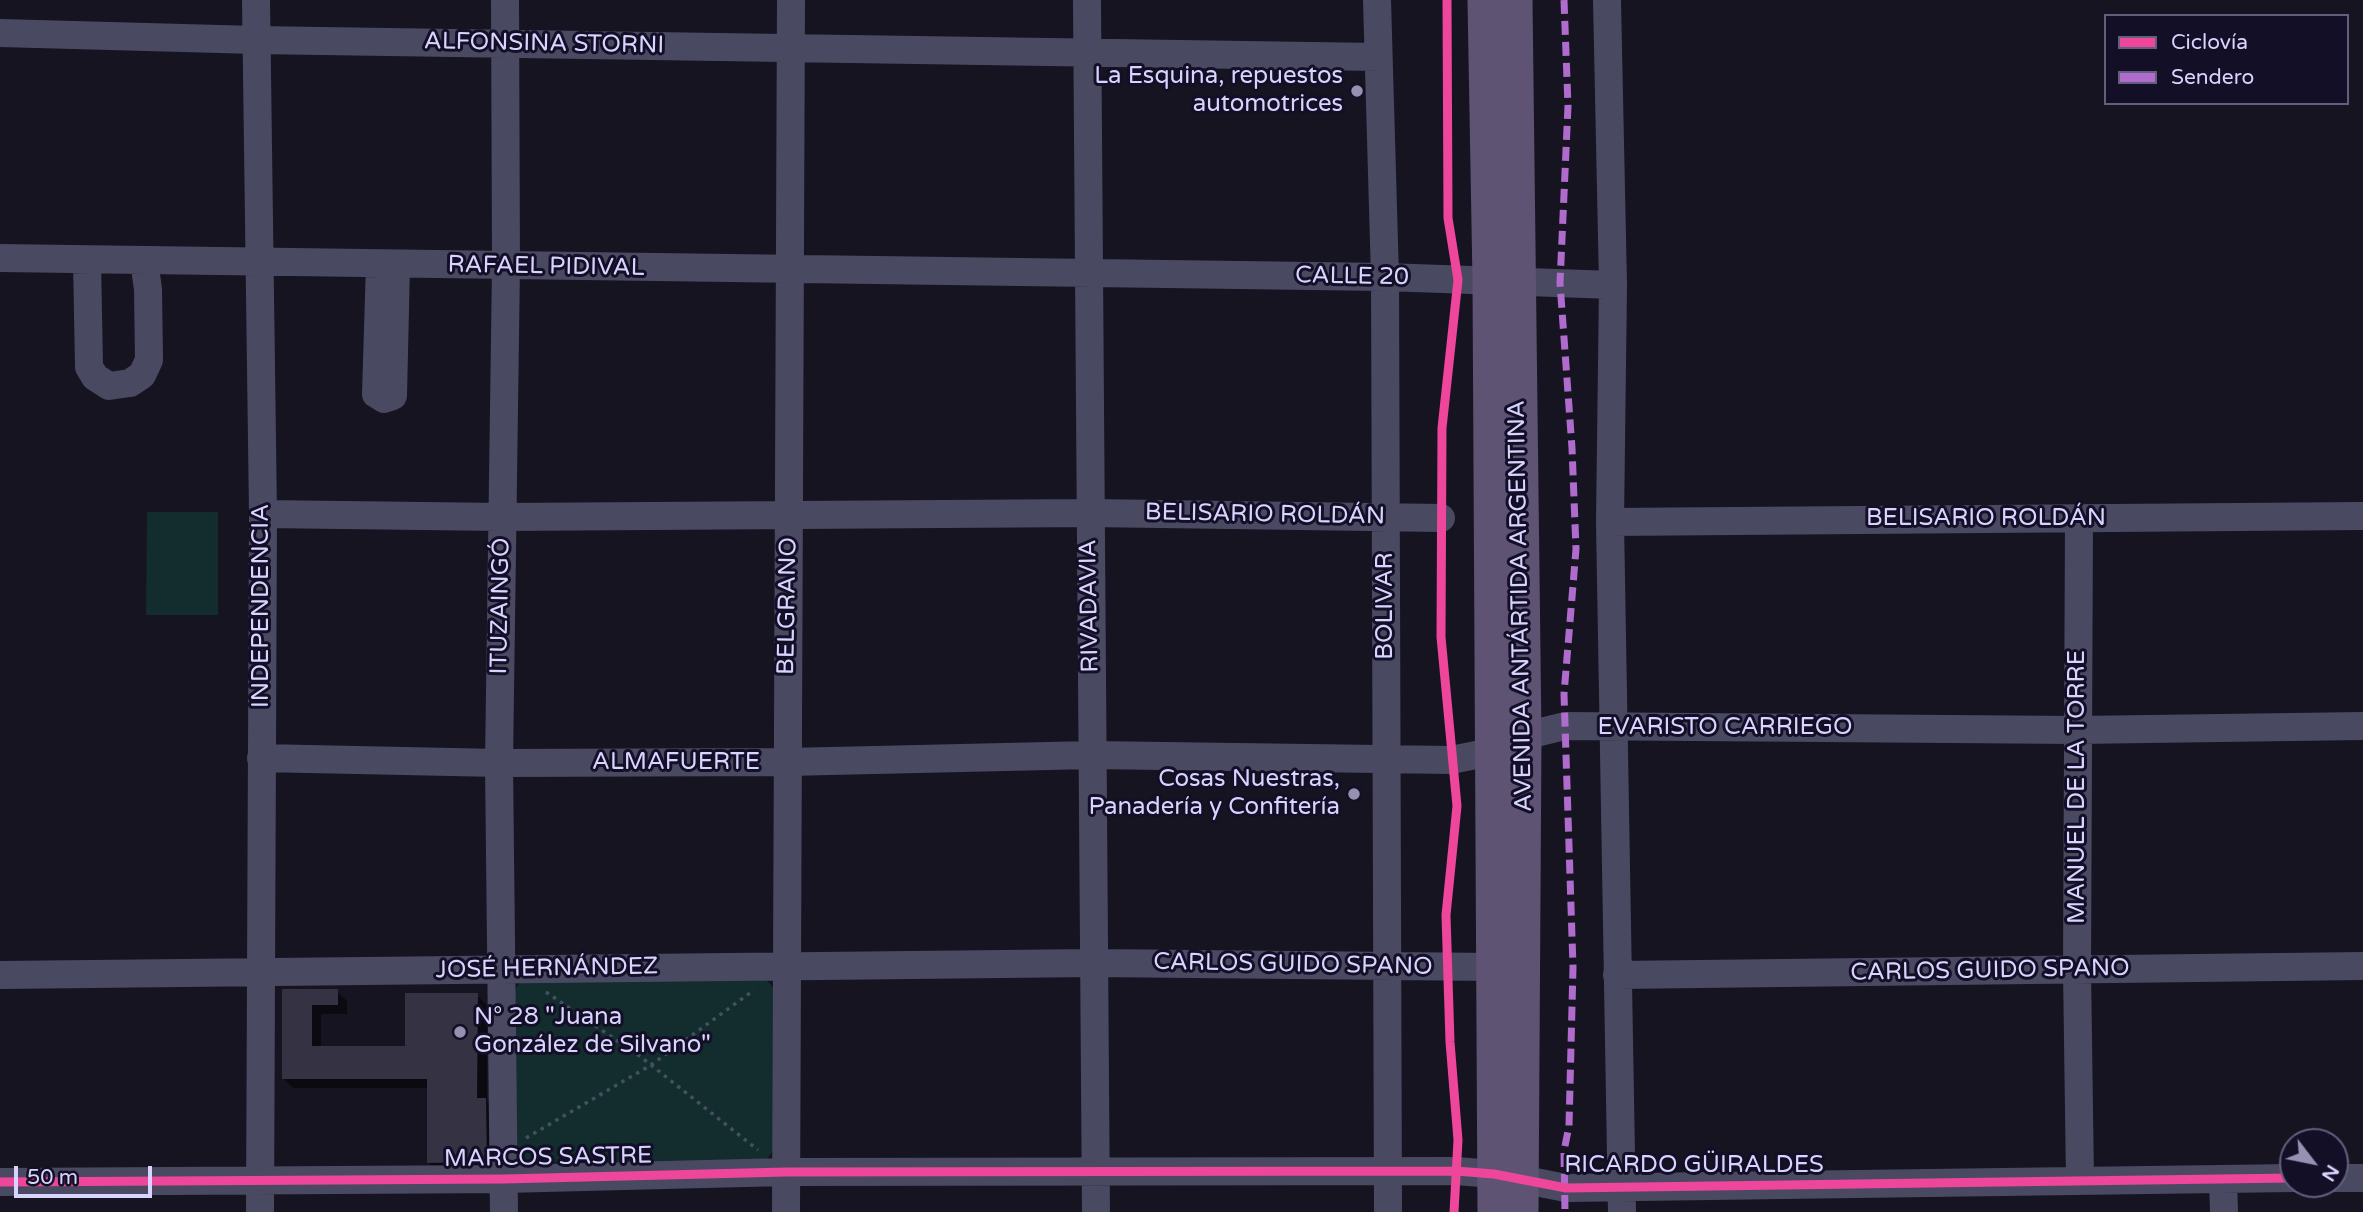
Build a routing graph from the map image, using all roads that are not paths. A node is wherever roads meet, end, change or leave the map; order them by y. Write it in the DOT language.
graph roads {
  1 [pos="256,0"];
  2 [pos="505,0"];
  3 [pos="791,0"];
  4 [pos="1087,0"];
  5 [pos="1377,0"];
  6 [pos="1485,0"];
  7 [pos="1515,0"];
  8 [pos="1607,0"];
  9 [pos="0,33"];
  10 [pos="256,40"];
  11 [pos="505,43"];
  12 [pos="792,49"];
  13 [pos="1087,51"];
  14 [pos="1378,57"];
  15 [pos="0,258"];
  16 [pos="87,260"];
  17 [pos="144,261"];
  18 [pos="260,263"];
  19 [pos="506,266"];
  20 [pos="792,270"];
  21 [pos="1091,273"];
  22 [pos="1385,277"];
  23 [pos="1504,281"];
  24 [pos="1613,285"];
  25 [pos="1090,513"];
  26 [pos="263,514"];
  27 [pos="789,515"];
  28 [pos="1385,516"];
  29 [pos="2363,516"];
  30 [pos="502,517"];
  31 [pos="1441,518"];
  32 [pos="2079,519"];
  33 [pos="1610,522"];
  34 [pos="2363,726"];
  35 [pos="1613,727"];
  36 [pos="2077,730"];
  37 [pos="1524,736"];
  38 [pos="1491,752"];
  39 [pos="1092,755"];
  40 [pos="261,758"];
  41 [pos="1385,760"];
  42 [pos="787,762"];
  43 [pos="499,763"];
  44 [pos="1094,963"];
  45 [pos="1386,966"];
  46 [pos="2363,966"];
  47 [pos="785,967"];
  48 [pos="1493,967"];
  49 [pos="500,970"];
  50 [pos="2077,970"];
  51 [pos="260,974"];
  52 [pos="0,975"];
  53 [pos="1617,975"];
  54 [pos="786,1172"];
  55 [pos="1096,1172"];
  56 [pos="1388,1173"];
  57 [pos="2279,1178"];
  58 [pos="504,1179"];
  59 [pos="2223,1179"];
  60 [pos="2080,1180"];
  61 [pos="0,1181"];
  62 [pos="261,1181"];
  63 [pos="1512,1188"];
  64 [pos="1622,1200"];
  65 [pos="260,1212"];
  66 [pos="504,1212"];
  67 [pos="786,1212"];
  68 [pos="1096,1212"];
  69 [pos="1388,1212"];
  70 [pos="1495,1212"];
  71 [pos="2224,1212"];
  1 -- 10 [label="street, INDEPENDENCIA"];
  2 -- 11 [label="street, ITUZAINGÓ"];
  3 -- 12 [label="street, BELGRANO"];
  4 -- 13 [label="street, RIVADAVIA"];
  5 -- 14 [label="street, BOLIVAR"];
  6 -- 23 [label="main road, AVENIDA ANTÁRTIDA ARGENTINA"];
  7 -- 23 [label="main road, AVENIDA ANTÁRTIDA ARGENTINA"];
  8 -- 24 [label="street"];
  9 -- 10 [label="street, ALFONSINA STORNI"];
  10 -- 11 [label="street, ALFONSINA STORNI"];
  10 -- 18 [label="street, INDEPENDENCIA"];
  11 -- 12 [label="street, ALFONSINA STORNI"];
  11 -- 19 [label="street, ITUZAINGÓ"];
  12 -- 13 [label="street, ALFONSINA STORNI"];
  12 -- 20 [label="street, BELGRANO"];
  13 -- 14 [label="street, ALFONSINA STORNI"];
  13 -- 21 [label="street, RIVADAVIA"];
  14 -- 22 [label="street, BOLIVAR"];
  15 -- 16 [label="street, RAFAEL PIDIVAL"];
  16 -- 17 [label="street, RAFAEL PIDIVAL"];
  16 -- 17 [label="street"];
  17 -- 18 [label="street, RAFAEL PIDIVAL"];
  18 -- 19 [label="street, RAFAEL PIDIVAL"];
  18 -- 26 [label="street, INDEPENDENCIA"];
  19 -- 20 [label="street, RAFAEL PIDIVAL"];
  19 -- 30 [label="street, ITUZAINGÓ"];
  20 -- 21 [label="street, RAFAEL PIDIVAL"];
  20 -- 27 [label="street, BELGRANO"];
  21 -- 22 [label="street, CALLE 20"];
  21 -- 25 [label="street, RIVADAVIA"];
  22 -- 23 [label="street, CALLE 20"];
  22 -- 28 [label="street, BOLIVAR"];
  23 -- 24 [label="street, CALLE 20"];
  23 -- 37 [label="main road, AVENIDA ANTÁRTIDA ARGENTINA"];
  23 -- 38 [label="main road, AVENIDA ANTÁRTIDA ARGENTINA"];
  24 -- 33 [label="street"];
  25 -- 27 [label="street, BELISARIO ROLDÁN"];
  25 -- 28 [label="street, BELISARIO ROLDÁN"];
  25 -- 39 [label="street, RIVADAVIA"];
  26 -- 30 [label="street, BELISARIO ROLDÁN"];
  26 -- 40 [label="street, INDEPENDENCIA"];
  27 -- 30 [label="street, BELISARIO ROLDÁN"];
  27 -- 42 [label="street, BELGRANO"];
  28 -- 31 [label="street, BELISARIO ROLDÁN"];
  28 -- 41 [label="street, BOLIVAR"];
  29 -- 32 [label="street, BELISARIO ROLDÁN"];
  30 -- 43 [label="street, ITUZAINGÓ"];
  32 -- 33 [label="street, BELISARIO ROLDÁN"];
  32 -- 36 [label="street, MANUEL DE LA TORRE"];
  33 -- 35 [label="street"];
  34 -- 36 [label="street, EVARISTO CARRIEGO"];
  35 -- 36 [label="street, EVARISTO CARRIEGO"];
  35 -- 37 [label="street, EVARISTO CARRIEGO"];
  35 -- 53 [label="street"];
  36 -- 50 [label="street, MANUEL DE LA TORRE"];
  37 -- 38 [label="street, EVARISTO CARRIEGO"];
  37 -- 63 [label="main road, AVENIDA ANTÁRTIDA ARGENTINA"];
  38 -- 41 [label="street, EVARISTO CARRIEGO"];
  38 -- 48 [label="main road, AVENIDA ANTÁRTIDA ARGENTINA"];
  39 -- 41 [label="street, EVARISTO CARRIEGO"];
  39 -- 42 [label="street, ALMAFUERTE"];
  39 -- 44 [label="street, RIVADAVIA"];
  40 -- 43 [label="street, ALMAFUERTE"];
  40 -- 51 [label="street, INDEPENDENCIA"];
  41 -- 45 [label="street, BOLIVAR"];
  42 -- 43 [label="street, ALMAFUERTE"];
  42 -- 47 [label="street, BELGRANO"];
  43 -- 49 [label="street, ITUZAINGÓ"];
  44 -- 45 [label="street, CARLOS GUIDO SPANO"];
  44 -- 47 [label="street, JOSÉ HERNÁNDEZ"];
  44 -- 55 [label="street, RIVADAVIA"];
  45 -- 48 [label="street, CARLOS GUIDO SPANO"];
  45 -- 56 [label="street, BOLIVAR"];
  46 -- 50 [label="street, CARLOS GUIDO SPANO"];
  47 -- 49 [label="street, JOSÉ HERNÁNDEZ"];
  47 -- 54 [label="street, BELGRANO"];
  48 -- 63 [label="main road, AVENIDA ANTÁRTIDA ARGENTINA"];
  49 -- 51 [label="street, JOSÉ HERNÁNDEZ"];
  49 -- 58 [label="street, ITUZAINGÓ"];
  50 -- 53 [label="street, CARLOS GUIDO SPANO"];
  50 -- 60 [label="street, MANUEL DE LA TORRE"];
  51 -- 52 [label="street, JOSÉ HERNÁNDEZ"];
  51 -- 62 [label="street, INDEPENDENCIA"];
  53 -- 64 [label="street"];
  54 -- 55 [label="street, MARCOS SASTRE"];
  54 -- 58 [label="street, MARCOS SASTRE"];
  54 -- 67 [label="street, BELGRANO"];
  55 -- 56 [label="street, RICARDO GÜIRALDES"];
  55 -- 68 [label="street, RIVADAVIA"];
  56 -- 63 [label="street, RICARDO GÜIRALDES"];
  56 -- 69 [label="street, BOLIVAR"];
  57 -- 59 [label="street, RICARDO GÜIRALDES"];
  58 -- 62 [label="street, MARCOS SASTRE"];
  58 -- 66 [label="street, ITUZAINGÓ"];
  59 -- 60 [label="street, RICARDO GÜIRALDES"];
  59 -- 71 [label="street"];
  60 -- 64 [label="street, RICARDO GÜIRALDES"];
  61 -- 62 [label="street, MARCOS SASTRE"];
  62 -- 65 [label="street, INDEPENDENCIA"];
  63 -- 64 [label="street, RICARDO GÜIRALDES"];
  63 -- 70 [label="main road, AVENIDA ANTÁRTIDA ARGENTINA"];
}
